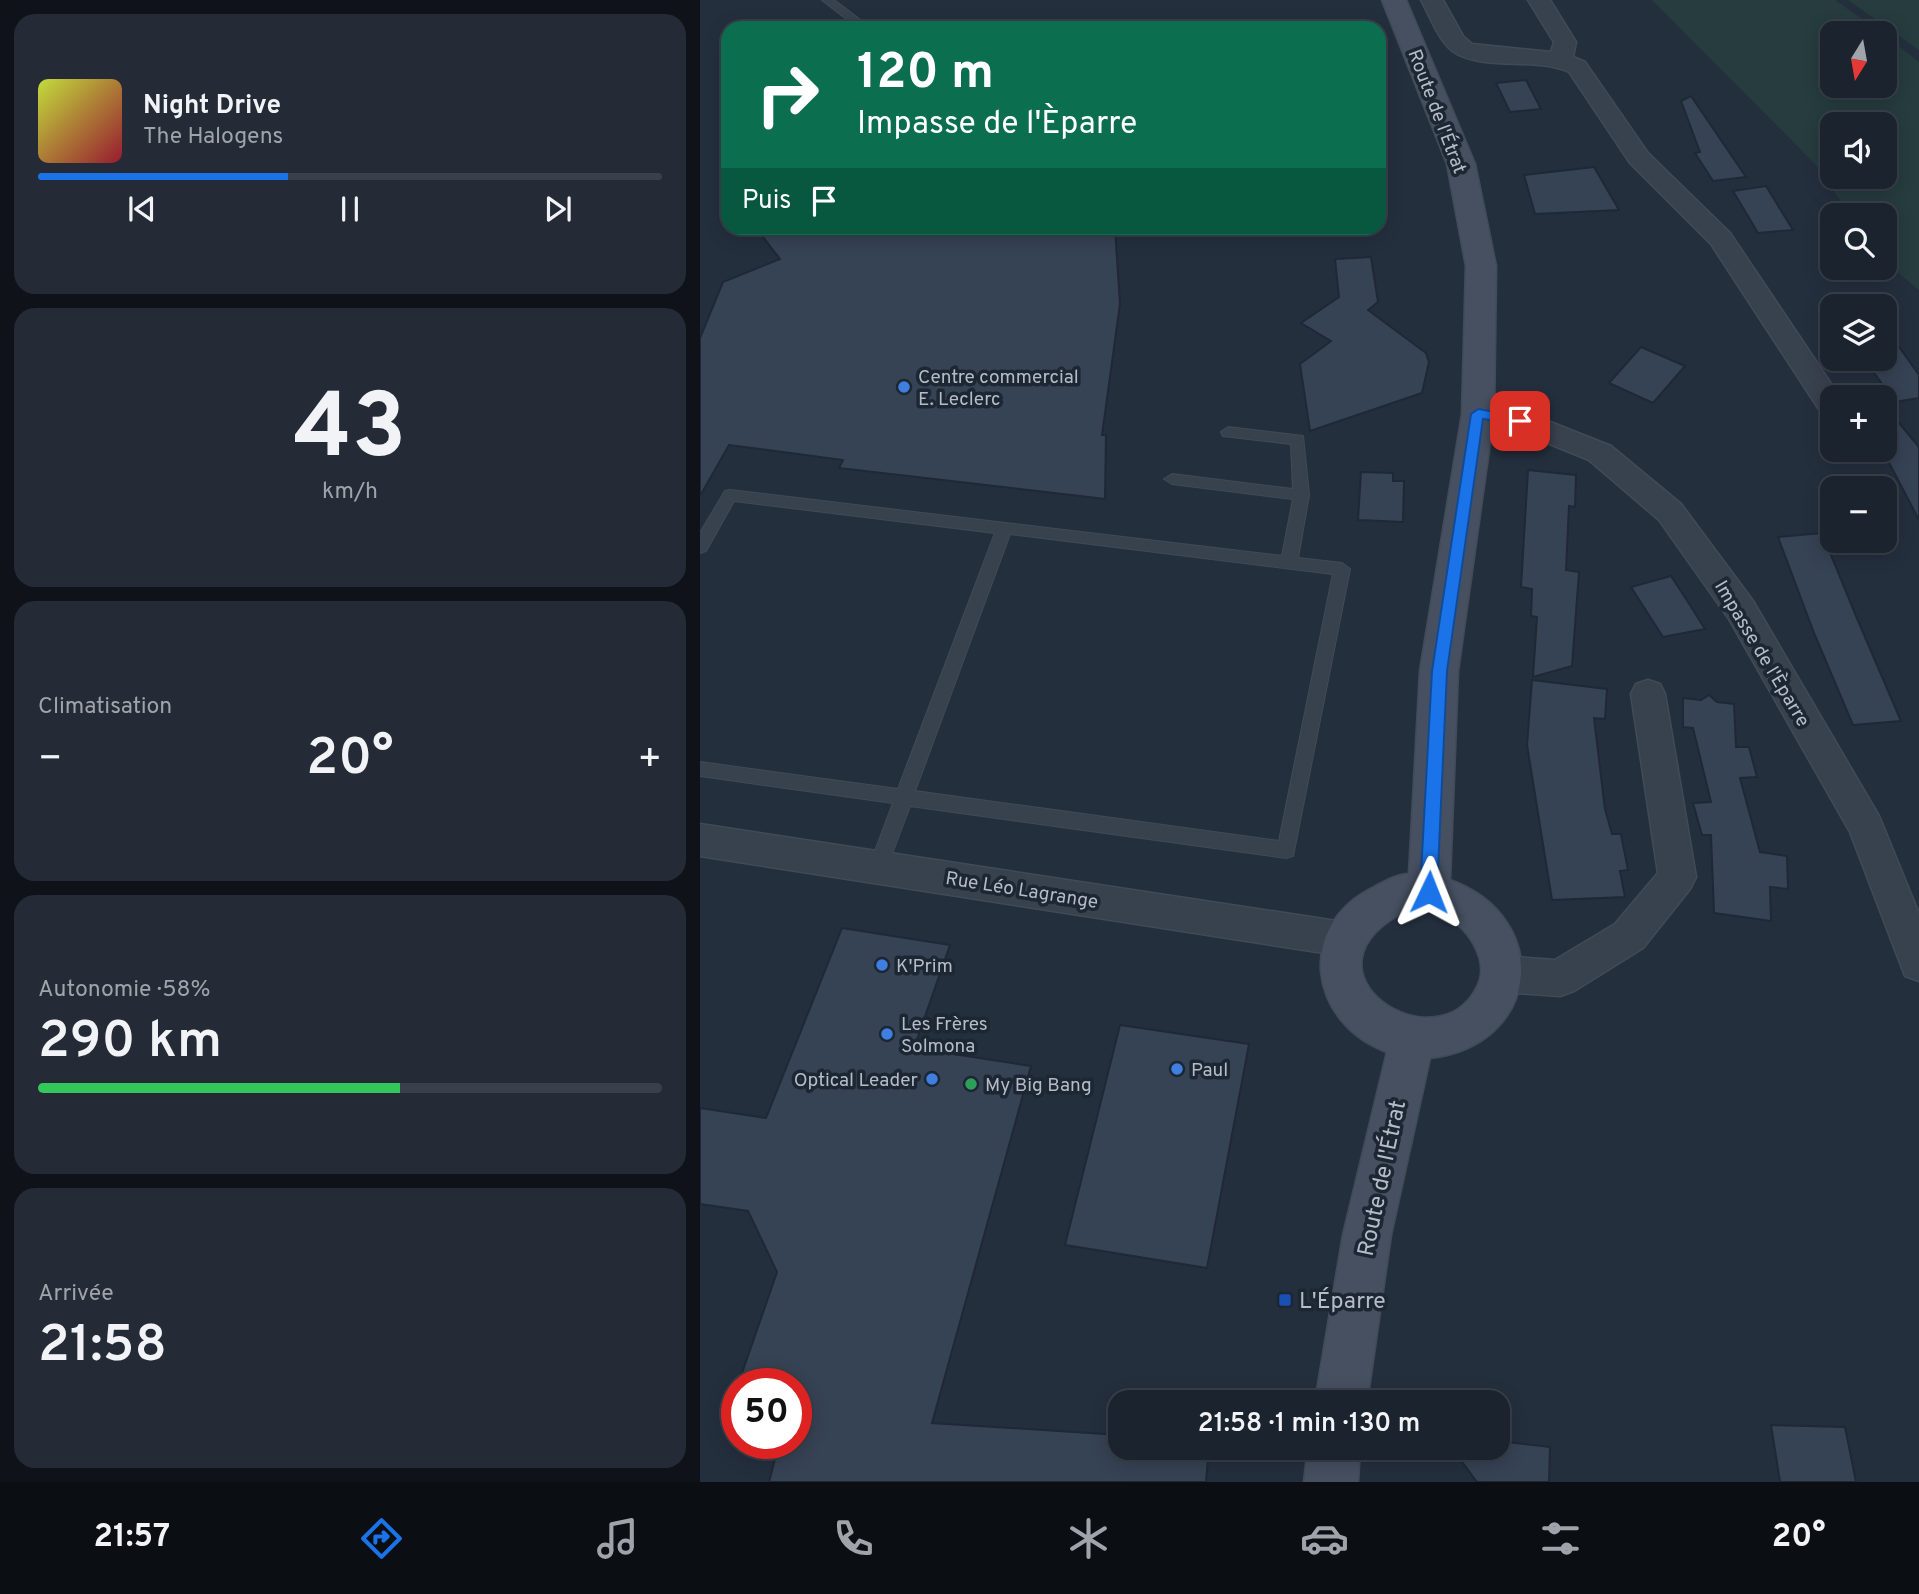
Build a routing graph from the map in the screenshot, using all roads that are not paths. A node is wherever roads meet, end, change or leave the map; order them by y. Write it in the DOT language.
graph roads {
  1 [pos="827,0"];
  2 [pos="1395,0"];
  3 [pos="1432,0"];
  4 [pos="1539,0"];
  5 [pos="856,21"];
  6 [pos="1561,60"];
  7 [pos="1820,389"];
  8 [pos="1478,414"];
  9 [pos="1228,432"];
  10 [pos="1172,479"];
  11 [pos="1301,495"];
  12 [pos="1005,528"];
  13 [pos="700,547"];
  14 [pos="1289,563"];
  15 [pos="1648,694"];
  16 [pos="700,769"];
  17 [pos="904,797"];
  18 [pos="700,840"];
  19 [pos="878,867"];
  20 [pos="1429,892"];
  21 [pos="1343,939"];
  22 [pos="1919,963"];
  23 [pos="1502,974"];
  24 [pos="1412,1039"];
  25 [pos="1343,1390"];
  26 [pos="1334,1460"];
  27 [pos="1331,1482"];
  1 -- 5 [label="lane"];
  2 -- 8 [label="main road, Route de l'Étrat"];
  3 -- 6 [label="street"];
  4 -- 6 [label="street"];
  6 -- 7 [label="street"];
  8 -- 20 [label="main road, Route de l'Étrat"];
  8 -- 22 [label="street, Impasse de l'Èparre"];
  9 -- 11 [label="lane"];
  10 -- 11 [label="lane"];
  11 -- 14 [label="lane"];
  12 -- 13 [label="lane"];
  12 -- 14 [label="lane"];
  12 -- 17 [label="lane"];
  14 -- 17 [label="lane"];
  15 -- 23 [label="street"];
  16 -- 17 [label="lane"];
  17 -- 19 [label="lane"];
  18 -- 19 [label="street, Rue Léo Lagrange"];
  19 -- 21 [label="street, Rue Léo Lagrange"];
  20 -- 21 [label="main road"];
  20 -- 23 [label="main road"];
  21 -- 24 [label="main road"];
  23 -- 24 [label="main road"];
  24 -- 25 [label="main road, Route de l'Étrat"];
  26 -- 27 [label="main road"];
}
